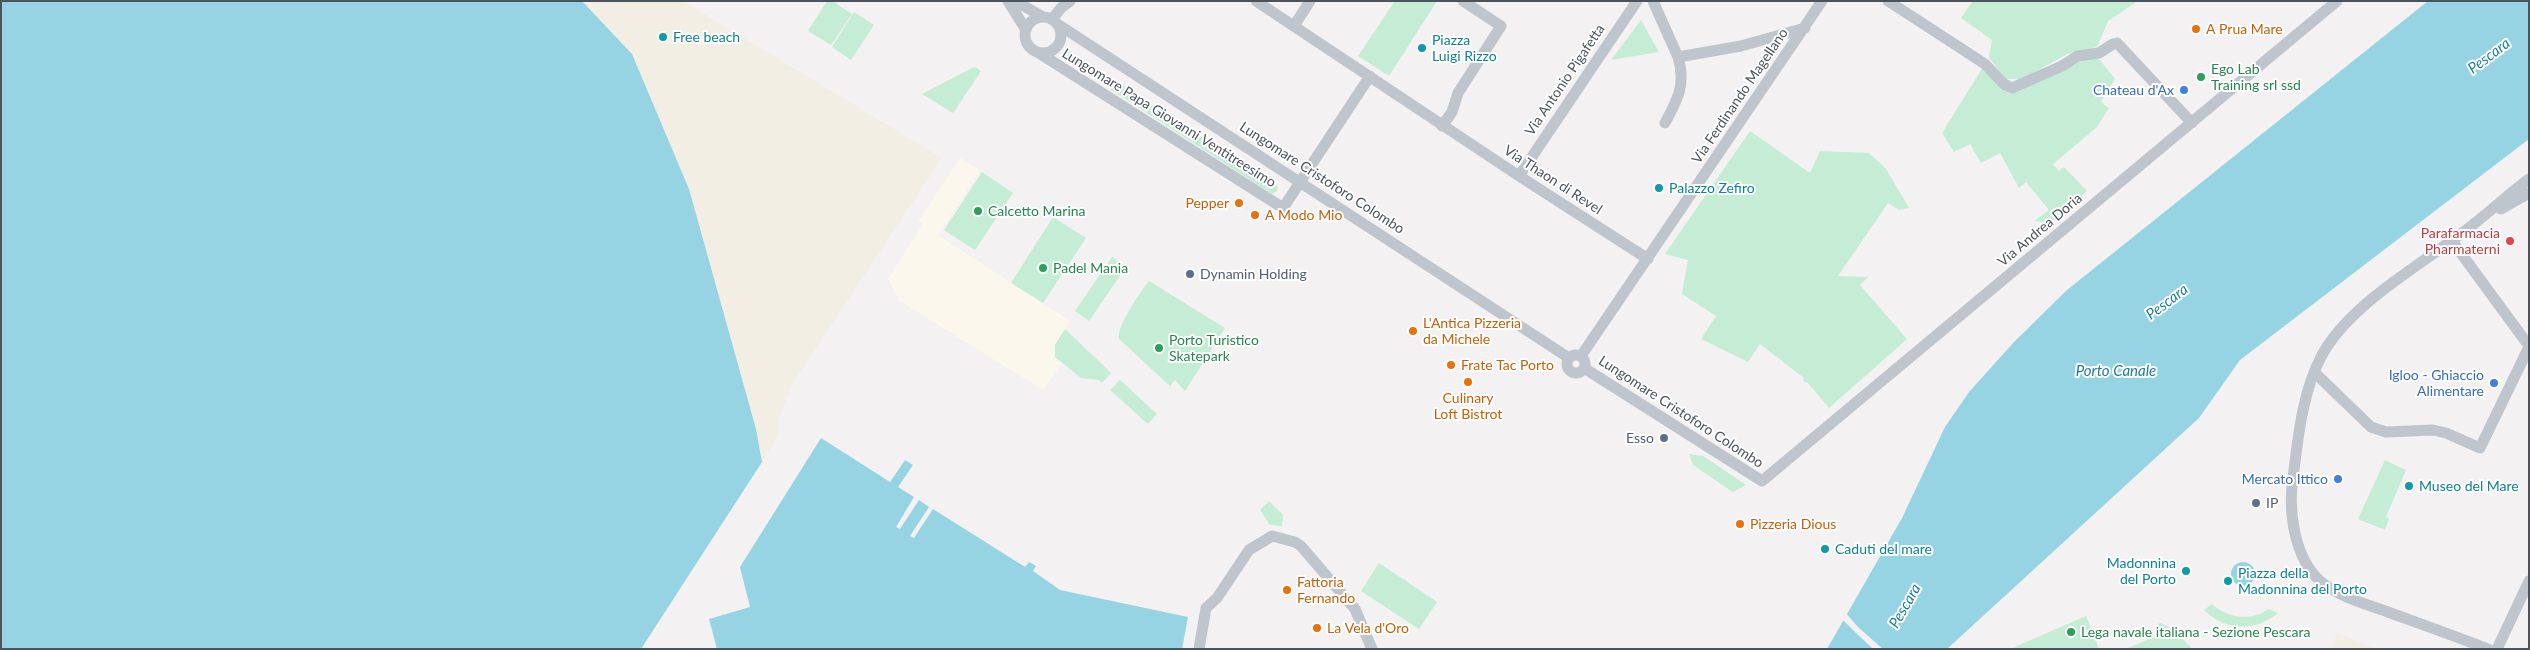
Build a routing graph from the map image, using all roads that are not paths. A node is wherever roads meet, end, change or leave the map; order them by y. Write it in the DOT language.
graph roads {
  1 [pos="1008,1"];
  2 [pos="1015,1"];
  3 [pos="1070,1"];
  4 [pos="1256,1"];
  5 [pos="1310,1"];
  6 [pos="1462,1"];
  7 [pos="1637,1"];
  8 [pos="1653,1"];
  9 [pos="1822,1"];
  10 [pos="1888,1"];
  11 [pos="2337,1"];
  12 [pos="1051,20"];
  13 [pos="1294,26"];
  14 [pos="1804,28"];
  15 [pos="1026,30"];
  16 [pos="1039,53"];
  17 [pos="1677,53"];
  18 [pos="1370,76"];
  19 [pos="1665,123"];
  20 [pos="2192,123"];
  21 [pos="1442,126"];
  22 [pos="1519,176"];
  23 [pos="1300,182"];
  24 [pos="2527,190"];
  25 [pos="2452,241"];
  26 [pos="1648,259"];
  27 [pos="2529,346"];
  28 [pos="1582,356"];
  29 [pos="1569,358"];
  30 [pos="1584,368"];
  31 [pos="2314,372"];
  32 [pos="1762,481"];
  33 [pos="2529,581"];
  34 [pos="1199,649"];
  35 [pos="1372,649"];
  36 [pos="2488,649"];
  37 [pos="2497,649"];
  1 -- 15 [label="street"];
  2 -- 12 [label="street, Lungomare Cristoforo Colombo"];
  3 -- 12 [label="street"];
  4 -- 13 [label="street, Via Thaon di Revel"];
  5 -- 13 [label="street"];
  6 -- 21 [label="street"];
  7 -- 22 [label="street, Via Antonio Pigafetta"];
  8 -- 17 [label="street"];
  9 -- 14 [label="street, Via Ferdinando Magellano"];
  10 -- 20 [label="street"];
  11 -- 20 [label="street, Via Andrea Doria"];
  12 -- 15 [label="street"];
  12 -- 16 [label="street"];
  12 -- 23 [label="street, Lungomare Cristoforo Colombo"];
  13 -- 18 [label="street, Via Thaon di Revel"];
  14 -- 17 [label="street"];
  14 -- 26 [label="street, Via Ferdinando Magellano"];
  15 -- 16 [label="street"];
  16 -- 23 [label="street, Lungomare Papa Giovanni Ventitreesimo"];
  17 -- 19 [label="street"];
  18 -- 21 [label="street, Via Thaon di Revel"];
  18 -- 23 [label="street"];
  20 -- 32 [label="street, Via Andrea Doria"];
  21 -- 22 [label="street, Via Thaon di Revel"];
  22 -- 26 [label="street, Via Thaon di Revel"];
  23 -- 29 [label="street, Lungomare Cristoforo Colombo"];
  24 -- 25 [label="street"];
  25 -- 27 [label="street"];
  25 -- 31 [label="street"];
  26 -- 28 [label="street, Via Ferdinando Magellano"];
  27 -- 31 [label="street"];
  28 -- 29 [label="street"];
  28 -- 30 [label="street"];
  29 -- 30 [label="street"];
  30 -- 32 [label="street, Lungomare Cristoforo Colombo"];
  31 -- 36 [label="street"];
  33 -- 37 [label="street"];
  34 -- 35 [label="street"];
}
